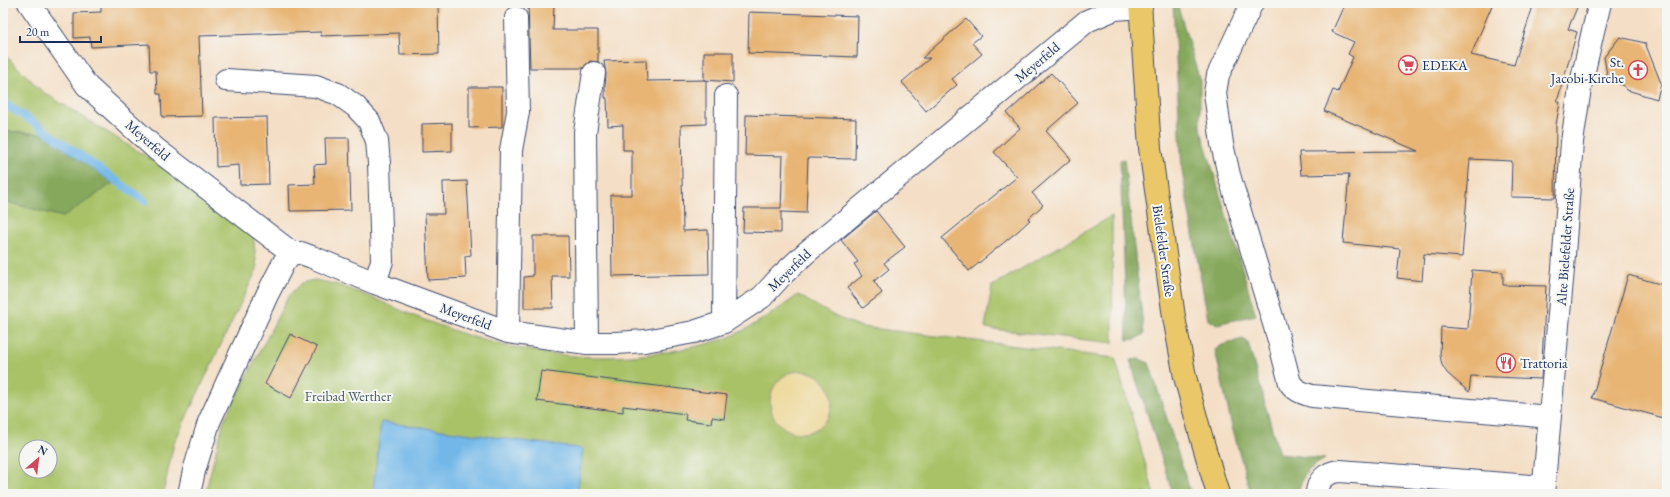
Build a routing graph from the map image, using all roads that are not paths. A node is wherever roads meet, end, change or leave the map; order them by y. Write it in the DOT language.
graph roads {
  1 [pos="29,3"];
  2 [pos="1252,3"];
  3 [pos="1600,3"];
  4 [pos="1140,5"];
  5 [pos="516,18"];
  6 [pos="594,73"];
  7 [pos="226,80"];
  8 [pos="726,96"];
  9 [pos="292,253"];
  10 [pos="376,283"];
  11 [pos="724,322"];
  12 [pos="508,332"];
  13 [pos="587,342"];
  14 [pos="1550,417"];
  15 [pos="1543,490"];
  16 [pos="189,494"];
  17 [pos="1218,494"];
  18 [pos="1317,494"];
  1 -- 9 [label="street, Meyerfeld"];
  2 -- 14 [label="street"];
  3 -- 14 [label="street, Alte Bielefelder Straße"];
  4 -- 11 [label="street, Meyerfeld"];
  4 -- 17 [label="main road, Bielefelder Straße"];
  5 -- 12 [label="street"];
  6 -- 13 [label="street"];
  7 -- 10 [label="street"];
  8 -- 11 [label="street"];
  9 -- 10 [label="street, Meyerfeld"];
  9 -- 16 [label="street"];
  10 -- 12 [label="street, Meyerfeld"];
  11 -- 13 [label="street, Meyerfeld"];
  12 -- 13 [label="street, Meyerfeld"];
  14 -- 15 [label="street, Alte Bielefelder Straße"];
  15 -- 18 [label="street"];
}
